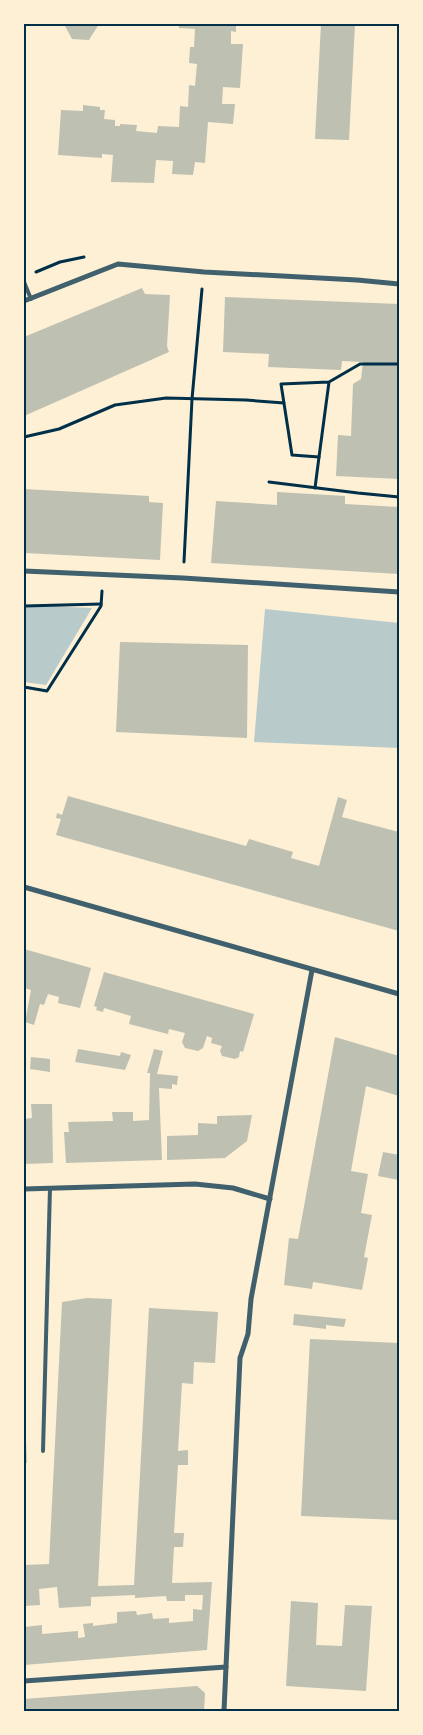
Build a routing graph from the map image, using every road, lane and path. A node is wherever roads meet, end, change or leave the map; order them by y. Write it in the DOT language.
graph roads {
  1 [pos="204,272"];
  2 [pos="24,282"];
  3 [pos="399,284"];
  4 [pos="31,298"];
  5 [pos="24,301"];
  6 [pos="399,364"];
  7 [pos="329,382"];
  8 [pos="192,399"];
  9 [pos="284,403"];
  10 [pos="24,437"];
  11 [pos="319,457"];
  12 [pos="270,482"];
  13 [pos="315,488"];
  14 [pos="399,497"];
  15 [pos="24,572"];
  16 [pos="104,574"];
  17 [pos="184,578"];
  18 [pos="399,592"];
  19 [pos="101,604"];
  20 [pos="24,606"];
  21 [pos="24,686"];
  22 [pos="24,887"];
  23 [pos="312,970"];
  24 [pos="399,994"];
  25 [pos="50,1188"];
  26 [pos="24,1189"];
  27 [pos="270,1199"];
  28 [pos="43,1451"];
  29 [pos="226,1667"];
  30 [pos="24,1680"];
  31 [pos="224,1711"];
  1 -- 3 [label="street"];
  1 -- 4 [label="street"];
  1 -- 8 [label="path"];
  2 -- 4 [label="lane"];
  4 -- 5 [label="street"];
  6 -- 7 [label="path"];
  7 -- 9 [label="path"];
  7 -- 11 [label="path"];
  8 -- 9 [label="path"];
  8 -- 10 [label="path"];
  8 -- 17 [label="path"];
  9 -- 11 [label="path"];
  11 -- 13 [label="path"];
  12 -- 13 [label="path"];
  13 -- 14 [label="path"];
  15 -- 16 [label="street"];
  16 -- 17 [label="street"];
  16 -- 19 [label="path"];
  17 -- 18 [label="street"];
  19 -- 20 [label="path"];
  19 -- 21 [label="path"];
  22 -- 23 [label="street"];
  23 -- 24 [label="street"];
  23 -- 27 [label="street"];
  25 -- 26 [label="street"];
  25 -- 27 [label="street"];
  25 -- 28 [label="lane"];
  27 -- 29 [label="street"];
  29 -- 30 [label="street"];
  29 -- 31 [label="street"];
}
